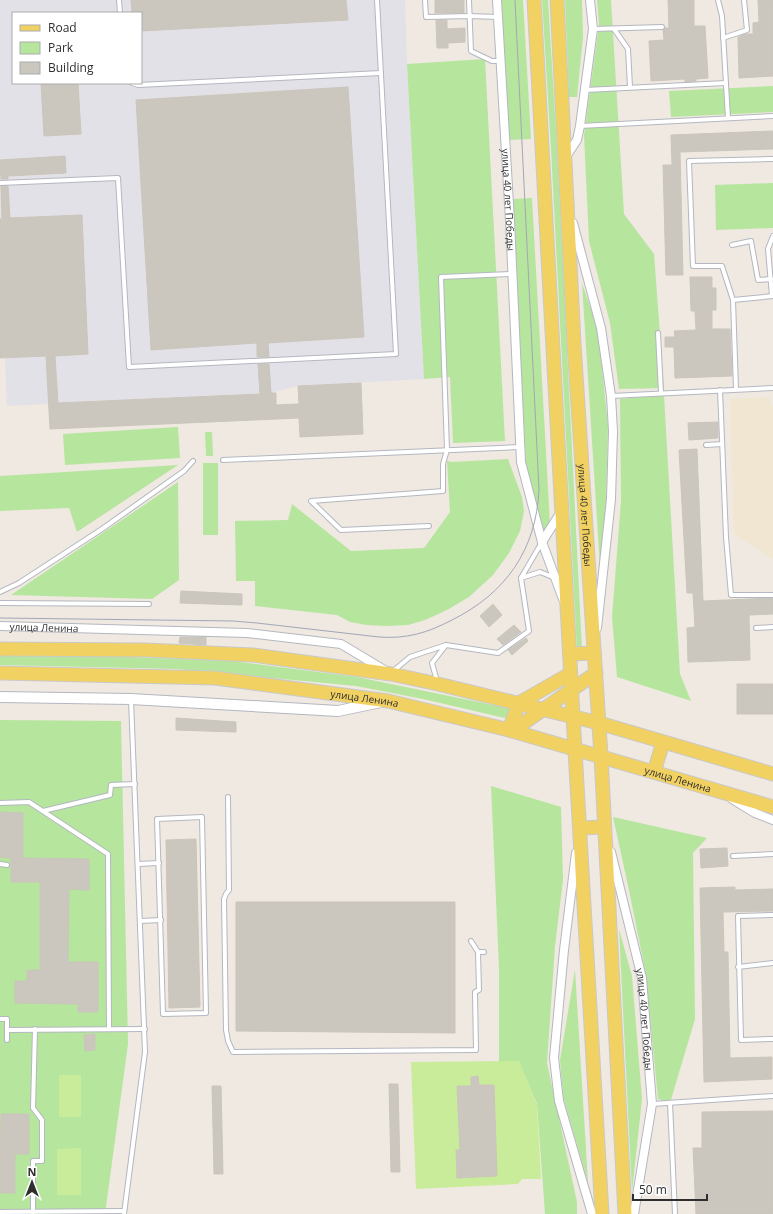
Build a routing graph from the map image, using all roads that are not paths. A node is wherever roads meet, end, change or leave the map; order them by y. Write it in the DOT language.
graph roads {
  1 [pos="119,0"];
  2 [pos="377,0"];
  3 [pos="426,0"];
  4 [pos="469,0"];
  5 [pos="497,0"];
  6 [pos="534,0"];
  7 [pos="558,0"];
  8 [pos="590,0"];
  9 [pos="718,0"];
  10 [pos="744,0"];
  11 [pos="120,12"];
  12 [pos="470,16"];
  13 [pos="498,17"];
  14 [pos="662,27"];
  15 [pos="593,29"];
  16 [pos="614,29"];
  17 [pos="723,38"];
  18 [pos="501,61"];
  19 [pos="381,73"];
  20 [pos="726,83"];
  21 [pos="135,84"];
  22 [pos="630,87"];
  23 [pos="585,90"];
  24 [pos="773,116"];
  25 [pos="728,118"];
  26 [pos="580,126"];
  27 [pos="565,158"];
  28 [pos="773,159"];
  29 [pos="0,183"];
  30 [pos="567,203"];
  31 [pos="773,236"];
  32 [pos="732,245"];
  33 [pos="512,274"];
  34 [pos="771,279"];
  35 [pos="773,296"];
  36 [pos="734,300"];
  37 [pos="658,333"];
  38 [pos="773,388"];
  39 [pos="736,389"];
  40 [pos="720,390"];
  41 [pos="661,393"];
  42 [pos="611,396"];
  43 [pos="722,444"];
  44 [pos="706,445"];
  45 [pos="520,447"];
  46 [pos="447,450"];
  47 [pos="223,460"];
  48 [pos="193,461"];
  49 [pos="562,511"];
  50 [pos="429,526"];
  51 [pos="542,542"];
  52 [pos="521,578"];
  53 [pos="556,578"];
  54 [pos="0,592"];
  55 [pos="773,595"];
  56 [pos="0,602"];
  57 [pos="149,604"];
  58 [pos="567,609"];
  59 [pos="0,626"];
  60 [pos="773,627"];
  61 [pos="756,628"];
  62 [pos="446,645"];
  63 [pos="0,649"];
  64 [pos="594,653"];
  65 [pos="570,654"];
  66 [pos="0,673"];
  67 [pos="596,673"];
  68 [pos="391,674"];
  69 [pos="570,674"];
  70 [pos="438,684"];
  71 [pos="572,690"];
  72 [pos="0,697"];
  73 [pos="131,699"];
  74 [pos="388,701"];
  75 [pos="519,703"];
  76 [pos="545,709"];
  77 [pos="573,716"];
  78 [pos="599,723"];
  79 [pos="511,730"];
  80 [pos="663,742"];
  81 [pos="575,748"];
  82 [pos="601,756"];
  83 [pos="741,764"];
  84 [pos="773,769"];
  85 [pos="654,772"];
  86 [pos="773,774"];
  87 [pos="135,784"];
  88 [pos="718,790"];
  89 [pos="228,797"];
  90 [pos="0,802"];
  91 [pos="773,807"];
  92 [pos="43,811"];
  93 [pos="773,820"];
  94 [pos="604,827"];
  95 [pos="580,828"];
  96 [pos="773,854"];
  97 [pos="733,856"];
  98 [pos="159,863"];
  99 [pos="0,864"];
  100 [pos="7,864"];
  101 [pos="138,864"];
  102 [pos="773,915"];
  103 [pos="161,920"];
  104 [pos="140,921"];
  105 [pos="471,941"];
  106 [pos="478,952"];
  107 [pos="484,952"];
  108 [pos="773,963"];
  109 [pos="738,966"];
  110 [pos="0,1019"];
  111 [pos="109,1028"];
  112 [pos="34,1029"];
  113 [pos="145,1029"];
  114 [pos="7,1030"];
  115 [pos="773,1039"];
  116 [pos="7,1040"];
  117 [pos="773,1096"];
  118 [pos="670,1103"];
  119 [pos="652,1104"];
  120 [pos="0,1212"];
  121 [pos="33,1212"];
  122 [pos="124,1212"];
  123 [pos="592,1214"];
  124 [pos="602,1214"];
  125 [pos="625,1214"];
  126 [pos="634,1214"];
  127 [pos="675,1214"];
  1 -- 11 [label="lane"];
  2 -- 19 [label="lane"];
  3 -- 12 [label="lane"];
  4 -- 12 [label="lane"];
  5 -- 13 [label="street, улица 40 лет Победы"];
  6 -- 49 [label="main road, улица 40 лет Победы"];
  7 -- 27 [label="main road, улица 40 лет Победы"];
  8 -- 15 [label="street"];
  9 -- 17 [label="lane"];
  10 -- 17 [label="lane"];
  12 -- 13 [label="lane"];
  12 -- 18 [label="lane"];
  13 -- 18 [label="street, улица 40 лет Победы"];
  14 -- 16 [label="lane"];
  15 -- 16 [label="lane"];
  15 -- 23 [label="street"];
  16 -- 22 [label="lane"];
  17 -- 20 [label="lane"];
  18 -- 33 [label="street, улица 40 лет Победы"];
  19 -- 21 [label="lane"];
  19 -- 29 [label="lane"];
  20 -- 22 [label="lane"];
  20 -- 25 [label="lane"];
  22 -- 23 [label="lane"];
  23 -- 26 [label="street"];
  24 -- 25 [label="lane"];
  25 -- 26 [label="lane"];
  26 -- 27 [label="street"];
  27 -- 30 [label="main road, улица 40 лет Победы"];
  28 -- 36 [label="lane"];
  30 -- 42 [label="street, улица 40 лет Победы"];
  30 -- 64 [label="main road, улица 40 лет Победы"];
  31 -- 34 [label="lane"];
  32 -- 34 [label="lane"];
  33 -- 45 [label="street, улица 40 лет Победы"];
  33 -- 46 [label="lane"];
  34 -- 35 [label="lane"];
  35 -- 36 [label="lane"];
  36 -- 39 [label="lane"];
  37 -- 41 [label="lane"];
  38 -- 39 [label="lane"];
  39 -- 40 [label="lane"];
  40 -- 41 [label="lane"];
  40 -- 43 [label="lane"];
  41 -- 42 [label="lane"];
  42 -- 64 [label="street, улица 40 лет Победы"];
  43 -- 44 [label="lane"];
  43 -- 55 [label="lane"];
  45 -- 46 [label="lane"];
  45 -- 51 [label="street, улица 40 лет Победы"];
  46 -- 47 [label="lane"];
  46 -- 50 [label="lane"];
  48 -- 54 [label="lane"];
  49 -- 51 [label="street"];
  49 -- 58 [label="main road, улица 40 лет Победы"];
  51 -- 52 [label="lane"];
  51 -- 53 [label="street, улица 40 лет Победы"];
  52 -- 53 [label="lane"];
  52 -- 62 [label="lane"];
  53 -- 58 [label="street, улица 40 лет Победы"];
  56 -- 57 [label="lane"];
  58 -- 65 [label="main road, улица 40 лет Победы"];
  59 -- 68 [label="street, улица Ленина"];
  60 -- 61 [label="lane"];
  62 -- 68 [label="lane"];
  62 -- 70 [label="lane"];
  63 -- 68 [label="main road, улица Ленина"];
  64 -- 65 [label="main road"];
  64 -- 67 [label="main road, улица 40 лет Победы"];
  65 -- 69 [label="main road, улица 40 лет Победы"];
  66 -- 74 [label="main road, улица Ленина"];
  67 -- 71 [label="main road"];
  67 -- 78 [label="main road, улица 40 лет Победы"];
  68 -- 70 [label="main road, улица Ленина"];
  69 -- 71 [label="main road, улица 40 лет Победы"];
  69 -- 75 [label="main road"];
  70 -- 75 [label="main road, улица Ленина"];
  71 -- 76 [label="main road"];
  71 -- 77 [label="main road, улица 40 лет Победы"];
  72 -- 73 [label="street"];
  73 -- 74 [label="street"];
  73 -- 87 [label="lane"];
  74 -- 79 [label="main road, улица Ленина"];
  75 -- 76 [label="main road, улица Ленина"];
  75 -- 79 [label="main road"];
  76 -- 77 [label="main road, улица Ленина"];
  76 -- 79 [label="main road"];
  77 -- 78 [label="main road, улица Ленина"];
  77 -- 81 [label="main road, улица 40 лет Победы"];
  78 -- 80 [label="main road, улица Ленина"];
  78 -- 82 [label="main road, улица 40 лет Победы"];
  79 -- 81 [label="main road, улица Ленина"];
  80 -- 83 [label="main road, улица Ленина"];
  80 -- 85 [label="main road"];
  81 -- 82 [label="main road, улица Ленина"];
  81 -- 95 [label="main road, улица 40 лет Победы"];
  82 -- 85 [label="main road, улица Ленина"];
  82 -- 94 [label="main road, улица 40 лет Победы"];
  83 -- 84 [label="street, улица Ленина"];
  83 -- 86 [label="main road, улица Ленина"];
  85 -- 88 [label="main road, улица Ленина"];
  87 -- 92 [label="lane"];
  87 -- 101 [label="lane"];
  88 -- 91 [label="main road, улица Ленина"];
  88 -- 93 [label="street, улица Ленина"];
  89 -- 106 [label="lane"];
  90 -- 92 [label="lane"];
  92 -- 111 [label="lane"];
  94 -- 95 [label="main road"];
  94 -- 119 [label="street, улица 40 лет Победы"];
  94 -- 125 [label="main road, улица 40 лет Победы"];
  95 -- 123 [label="street, улица 40 лет Победы"];
  95 -- 124 [label="main road, улица 40 лет Победы"];
  96 -- 97 [label="lane"];
  98 -- 101 [label="lane"];
  98 -- 103 [label="lane"];
  98 -- 103 [label="lane"];
  99 -- 100 [label="lane"];
  101 -- 104 [label="lane"];
  102 -- 109 [label="lane"];
  103 -- 104 [label="lane"];
  104 -- 113 [label="lane"];
  105 -- 106 [label="lane"];
  106 -- 107 [label="lane"];
  108 -- 109 [label="lane"];
  109 -- 115 [label="lane"];
  110 -- 114 [label="lane"];
  111 -- 112 [label="lane"];
  111 -- 113 [label="lane"];
  112 -- 114 [label="lane"];
  112 -- 121 [label="lane"];
  113 -- 122 [label="lane"];
  114 -- 116 [label="lane"];
  117 -- 118 [label="lane"];
  118 -- 119 [label="lane"];
  118 -- 127 [label="lane"];
  119 -- 126 [label="street, улица 40 лет Победы"];
  120 -- 121 [label="lane"];
  121 -- 122 [label="lane"];
}
